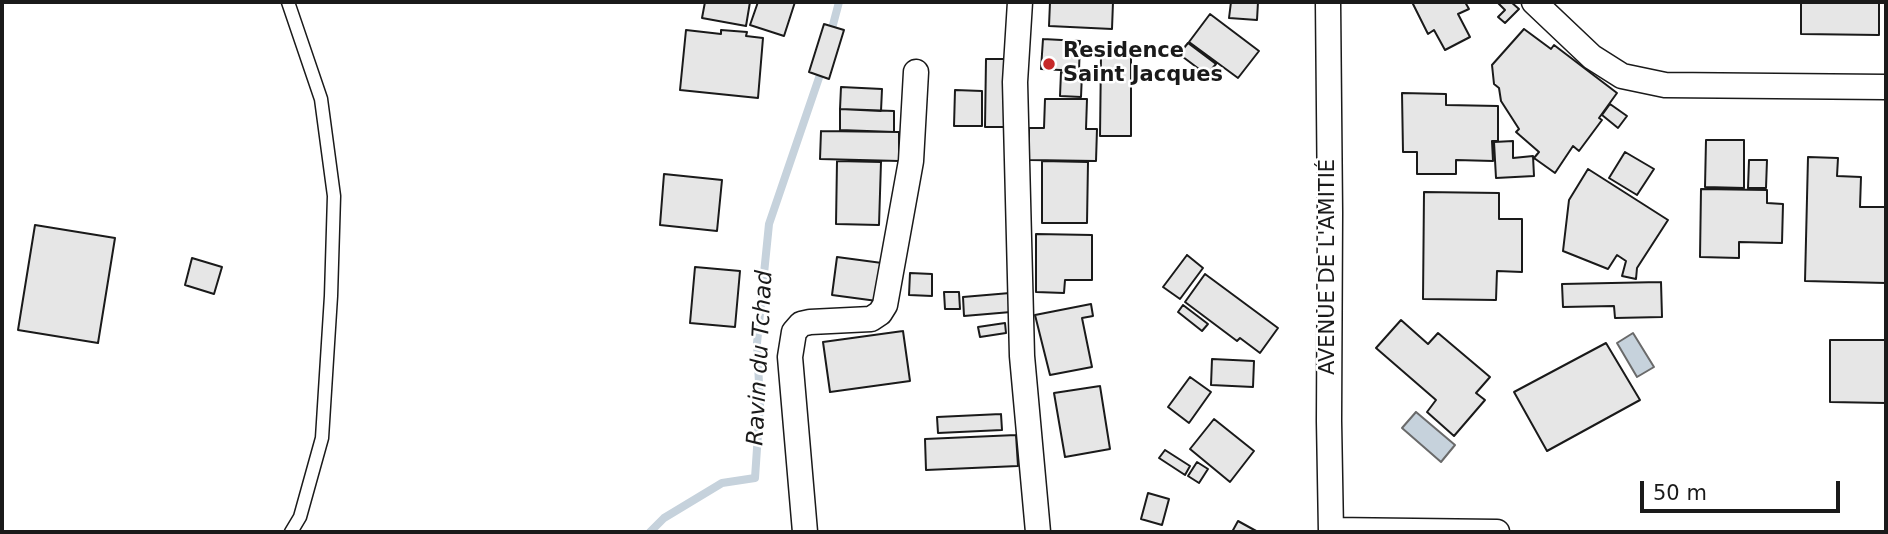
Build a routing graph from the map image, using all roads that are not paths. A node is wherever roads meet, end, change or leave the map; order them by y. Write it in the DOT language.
graph roads {
  1 [pos="288,2"];
  2 [pos="1020,2"];
  3 [pos="1328,2"];
  4 [pos="1534,2"];
  5 [pos="916,72"];
  6 [pos="1886,87"];
  7 [pos="1331,531"];
  8 [pos="291,532"];
  9 [pos="805,532"];
  10 [pos="1038,532"];
  11 [pos="1497,532"];
  1 -- 8 [label="lane"];
  2 -- 10 [label="street"];
  3 -- 7 [label="street, AVENUE DE L'AMITIÉ"];
  4 -- 6 [label="street"];
  5 -- 9 [label="street"];
  7 -- 11 [label="street"];
}
